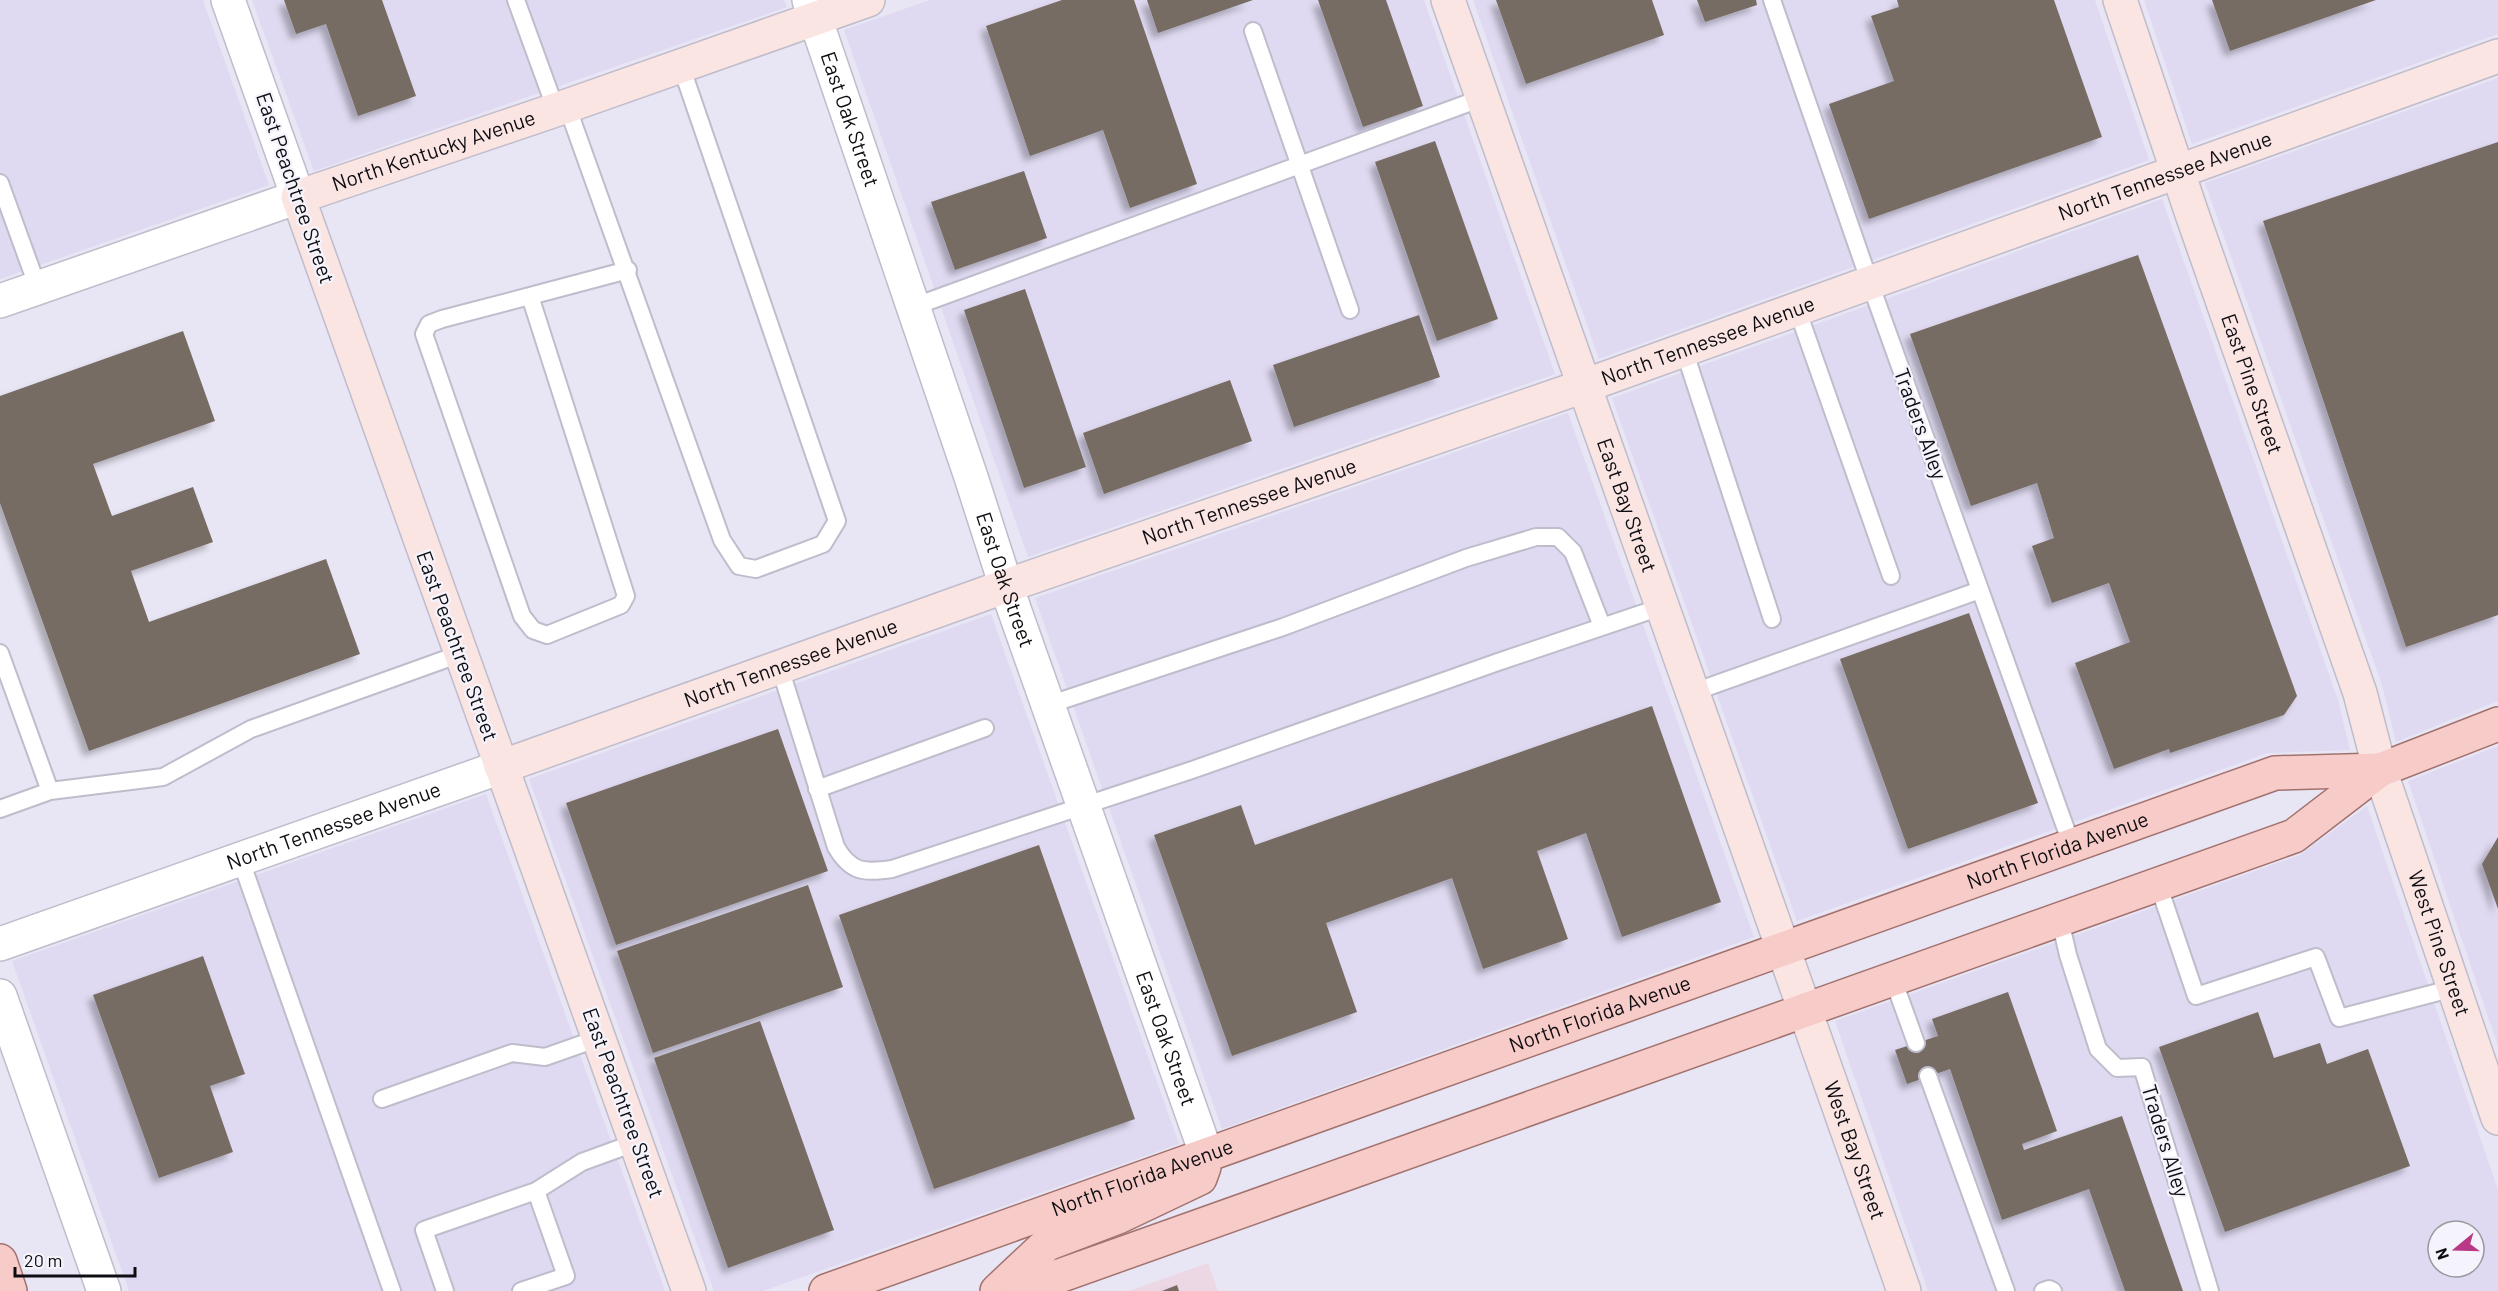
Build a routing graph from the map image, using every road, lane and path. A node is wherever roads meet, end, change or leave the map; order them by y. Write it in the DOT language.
graph roads {
  1 [pos="228,0"];
  2 [pos="516,0"];
  3 [pos="868,0"];
  4 [pos="1448,0"];
  5 [pos="1772,0"];
  6 [pos="2120,0"];
  7 [pos="812,9"];
  8 [pos="1253,31"];
  9 [pos="2498,56"];
  10 [pos="681,66"];
  11 [pos="1482,98"];
  12 [pos="562,108"];
  13 [pos="1299,165"];
  14 [pos="2177,172"];
  15 [pos="0,183"];
  16 [pos="298,197"];
  17 [pos="628,270"];
  18 [pos="1870,283"];
  19 [pos="38,288"];
  20 [pos="530,296"];
  21 [pos="0,301"];
  22 [pos="913,306"];
  23 [pos="1797,309"];
  24 [pos="1350,310"];
  25 [pos="1684,350"];
  26 [pos="1584,386"];
  27 [pos="1891,576"];
  28 [pos="1006,586"];
  29 [pos="1980,590"];
  30 [pos="1661,607"];
  31 [pos="1772,620"];
  32 [pos="1602,626"];
  33 [pos="0,653"];
  34 [pos="460,654"];
  35 [pos="780,668"];
  36 [pos="1691,693"];
  37 [pos="1048,705"];
  38 [pos="2498,724"];
  39 [pos="985,728"];
  40 [pos="501,767"];
  41 [pos="2380,770"];
  42 [pos="817,789"];
  43 [pos="50,791"];
  44 [pos="1084,807"];
  45 [pos="0,809"];
  46 [pos="2072,846"];
  47 [pos="240,858"];
  48 [pos="2158,884"];
  49 [pos="2060,920"];
  50 [pos="0,944"];
  51 [pos="1782,948"];
  52 [pos="1893,979"];
  53 [pos="2454,988"];
  54 [pos="0,996"];
  55 [pos="1806,1010"];
  56 [pos="599,1038"];
  57 [pos="1916,1043"];
  58 [pos="1928,1076"];
  59 [pos="382,1099"];
  60 [pos="2498,1118"];
  61 [pos="637,1142"];
  62 [pos="1207,1156"];
  63 [pos="536,1191"];
  64 [pos="0,1261"];
  65 [pos="10,1291"];
  66 [pos="104,1291"];
  67 [pos="392,1291"];
  68 [pos="445,1291"];
  69 [pos="521,1291"];
  70 [pos="689,1291"];
  71 [pos="826,1291"];
  72 [pos="998,1291"];
  73 [pos="1017,1291"];
  74 [pos="1904,1291"];
  75 [pos="2006,1291"];
  76 [pos="2043,1291"];
  77 [pos="2053,1291"];
  78 [pos="2210,1291"];
  1 -- 16 [label="street, East Peachtree Street"];
  2 -- 12 [label="lane"];
  3 -- 7 [label="street, North Kentucky Avenue"];
  4 -- 11 [label="street, East Bay Street"];
  5 -- 18 [label="lane, Traders Alley"];
  6 -- 14 [label="street, East Pine Street"];
  7 -- 10 [label="street, North Kentucky Avenue"];
  7 -- 22 [label="street, East Oak Street"];
  8 -- 13 [label="lane"];
  9 -- 14 [label="street, North Tennessee Avenue"];
  10 -- 12 [label="street, North Kentucky Avenue"];
  10 -- 17 [label="lane"];
  11 -- 13 [label="lane"];
  11 -- 26 [label="street, East Bay Street"];
  12 -- 16 [label="street, North Kentucky Avenue"];
  12 -- 17 [label="lane"];
  13 -- 22 [label="lane"];
  13 -- 24 [label="lane"];
  14 -- 18 [label="street, North Tennessee Avenue"];
  14 -- 41 [label="street, East Pine Street"];
  15 -- 19 [label="lane"];
  16 -- 19 [label="street, North Kentucky Avenue"];
  16 -- 34 [label="street, East Peachtree Street"];
  17 -- 20 [label="lane"];
  18 -- 23 [label="street, North Tennessee Avenue"];
  18 -- 29 [label="lane, Traders Alley"];
  19 -- 21 [label="street, North Kentucky Avenue"];
  20 -- 20 [label="lane"];
  22 -- 28 [label="street, East Oak Street"];
  23 -- 25 [label="street, North Tennessee Avenue"];
  23 -- 27 [label="lane"];
  25 -- 26 [label="street, North Tennessee Avenue"];
  25 -- 31 [label="lane"];
  26 -- 28 [label="street, North Tennessee Avenue"];
  26 -- 30 [label="street, East Bay Street"];
  28 -- 35 [label="street, North Tennessee Avenue"];
  28 -- 37 [label="street, East Oak Street"];
  29 -- 36 [label="lane"];
  29 -- 46 [label="lane, Traders Alley"];
  30 -- 32 [label="lane"];
  30 -- 36 [label="street, East Bay Street"];
  32 -- 37 [label="lane"];
  32 -- 44 [label="lane"];
  33 -- 43 [label="lane"];
  34 -- 40 [label="street, East Peachtree Street"];
  34 -- 43 [label="lane"];
  35 -- 40 [label="street, North Tennessee Avenue"];
  35 -- 42 [label="lane"];
  36 -- 51 [label="street, East Bay Street"];
  37 -- 44 [label="street, East Oak Street"];
  38 -- 41 [label="main road, North Florida Avenue"];
  39 -- 42 [label="lane"];
  40 -- 47 [label="street, North Tennessee Avenue"];
  40 -- 56 [label="street, East Peachtree Street"];
  41 -- 46 [label="main road, North Florida Avenue"];
  41 -- 48 [label="main road, North Florida Avenue"];
  41 -- 53 [label="street, West Pine Street"];
  42 -- 44 [label="lane"];
  43 -- 45 [label="lane"];
  44 -- 62 [label="street, East Oak Street"];
  46 -- 51 [label="main road, North Florida Avenue"];
  47 -- 50 [label="street, North Tennessee Avenue"];
  47 -- 67 [label="lane"];
  48 -- 49 [label="main road, North Florida Avenue"];
  48 -- 53 [label="lane"];
  49 -- 52 [label="main road, North Florida Avenue"];
  49 -- 78 [label="lane, Traders Alley"];
  51 -- 55 [label="street, East Bay Street"];
  51 -- 62 [label="main road, North Florida Avenue"];
  52 -- 55 [label="main road, North Florida Avenue"];
  52 -- 57 [label="lane"];
  53 -- 60 [label="street, West Pine Street"];
  54 -- 66 [label="street"];
  55 -- 73 [label="main road, North Florida Avenue"];
  55 -- 74 [label="street, West Bay Street"];
  56 -- 59 [label="lane"];
  56 -- 61 [label="street, East Peachtree Street"];
  58 -- 75 [label="lane"];
  61 -- 63 [label="lane"];
  61 -- 70 [label="street, East Peachtree Street"];
  62 -- 71 [label="main road, North Florida Avenue"];
  62 -- 72 [label="main road"];
  63 -- 68 [label="lane"];
  63 -- 69 [label="lane"];
  64 -- 65 [label="main road"];
  76 -- 77 [label="lane"];
}
